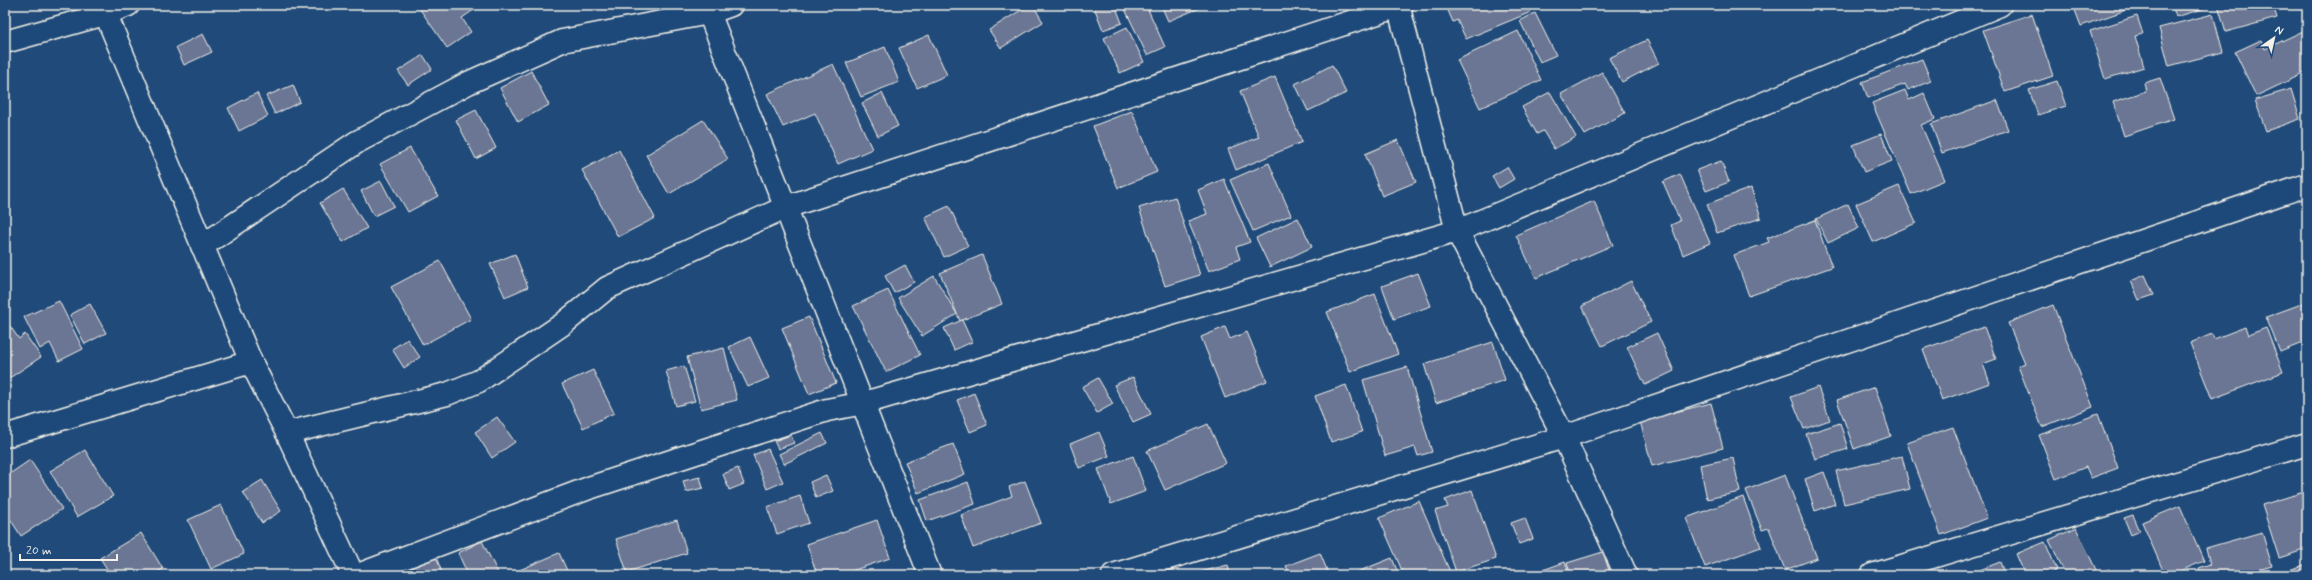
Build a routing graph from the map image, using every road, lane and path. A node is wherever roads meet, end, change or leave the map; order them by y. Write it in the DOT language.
graph roads {
  1 [pos="128,5"];
  2 [pos="731,5"];
  3 [pos="1400,5"];
  4 [pos="2000,5"];
  5 [pos="707,9"];
  6 [pos="104,10"];
  7 [pos="5,42"];
  8 [pos="2307,185"];
  9 [pos="786,208"];
  10 [pos="1457,231"];
  11 [pos="202,246"];
  12 [pos="251,362"];
  13 [pos="864,403"];
  14 [pos="287,433"];
  15 [pos="5,436"];
  16 [pos="1564,437"];
  17 [pos="2307,444"];
  18 [pos="354,575"];
  19 [pos="358,575"];
  20 [pos="930,575"];
  21 [pos="1113,575"];
  22 [pos="1626,575"];
  23 [pos="1872,575"];
  1 -- 6 [label="street"];
  2 -- 5 [label="street"];
  3 -- 9 [label="street"];
  3 -- 10 [label="street"];
  4 -- 10 [label="street"];
  5 -- 9 [label="street"];
  5 -- 11 [label="street"];
  6 -- 7 [label="street"];
  6 -- 11 [label="street"];
  8 -- 16 [label="street"];
  9 -- 13 [label="street"];
  9 -- 14 [label="street"];
  10 -- 13 [label="street"];
  10 -- 16 [label="street"];
  11 -- 12 [label="street"];
  12 -- 14 [label="street"];
  12 -- 15 [label="street"];
  13 -- 19 [label="street"];
  13 -- 20 [label="street"];
  14 -- 18 [label="street"];
  16 -- 21 [label="street"];
  16 -- 22 [label="street"];
  17 -- 23 [label="street"];
}
